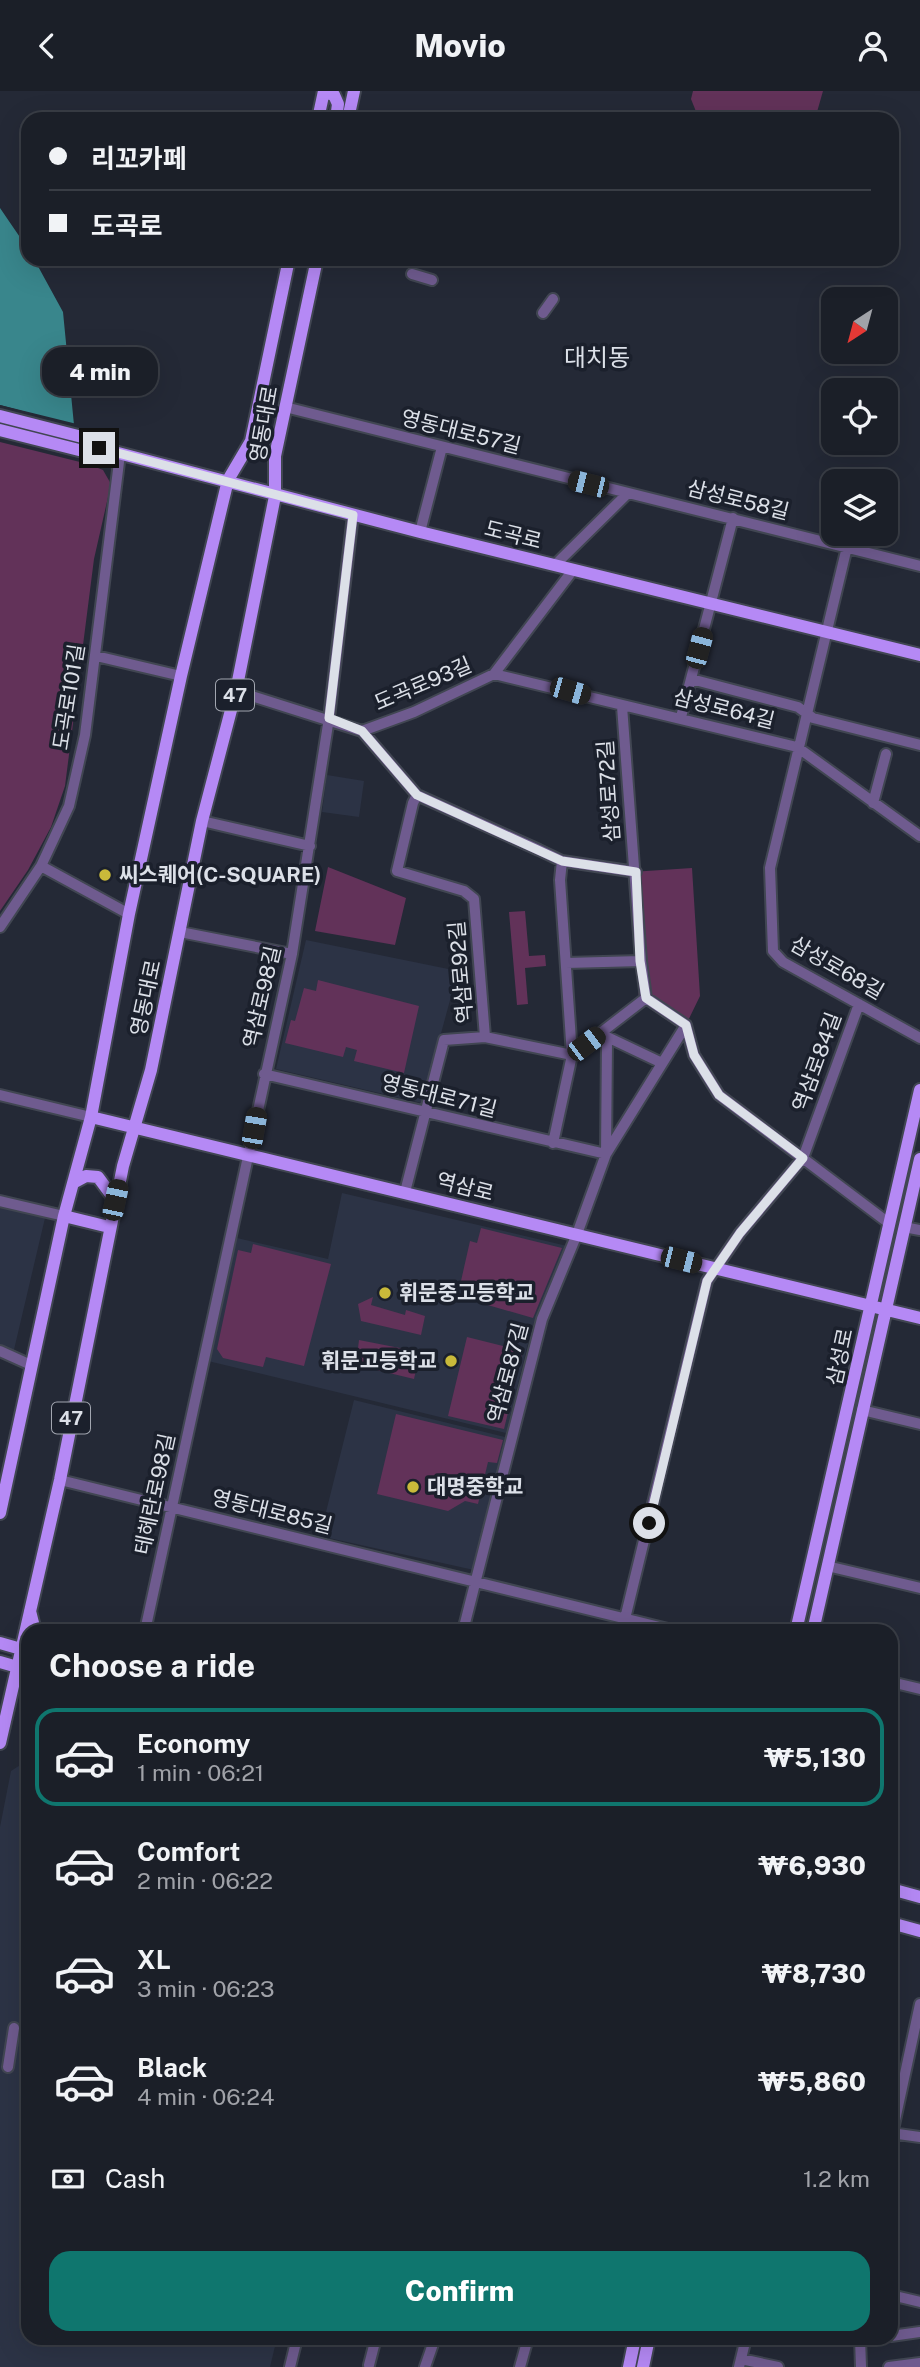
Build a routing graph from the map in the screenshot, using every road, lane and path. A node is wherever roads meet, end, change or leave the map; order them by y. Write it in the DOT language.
graph roads {
  1 [pos="323,91"];
  2 [pos="354,91"];
  3 [pos="319,112"];
  4 [pos="337,112"];
  5 [pos="350,112"];
  6 [pos="288,266"];
  7 [pos="315,266"];
  8 [pos="412,274"];
  9 [pos="432,280"];
  10 [pos="553,299"];
  11 [pos="543,313"];
  12 [pos="285,407"];
  13 [pos="0,416"];
  14 [pos="0,430"];
  15 [pos="442,447"];
  16 [pos="99,448"];
  17 [pos="120,454"];
  18 [pos="228,480"];
  19 [pos="627,493"];
  20 [pos="275,496"];
  21 [pos="353,515"];
  22 [pos="733,518"];
  23 [pos="420,532"];
  24 [pos="847,547"];
  25 [pos="555,565"];
  26 [pos="920,566"];
  27 [pos="573,570"];
  28 [pos="711,603"];
  29 [pos="827,630"];
  30 [pos="920,655"];
  31 [pos="96,656"];
  32 [pos="494,674"];
  33 [pos="181,676"];
  34 [pos="691,679"];
  35 [pos="236,691"];
  36 [pos="622,706"];
  37 [pos="806,712"];
  38 [pos="681,717"];
  39 [pos="329,718"];
  40 [pos="362,731"];
  41 [pos="920,745"];
  42 [pos="797,747"];
  43 [pos="886,754"];
  44 [pos="417,795"];
  45 [pos="873,803"];
  46 [pos="202,821"];
  47 [pos="920,835"];
  48 [pos="310,846"];
  49 [pos="562,861"];
  50 [pos="41,866"];
  51 [pos="636,872"];
  52 [pos="129,914"];
  53 [pos="0,927"];
  54 [pos="180,932"];
  55 [pos="292,954"];
  56 [pos="640,961"];
  57 [pos="566,963"];
  58 [pos="646,998"];
  59 [pos="859,1004"];
  60 [pos="686,1025"];
  61 [pos="600,1034"];
  62 [pos="485,1037"];
  63 [pos="920,1038"];
  64 [pos="572,1055"];
  65 [pos="662,1063"];
  66 [pos="264,1074"];
  67 [pos="920,1090"];
  68 [pos="0,1095"];
  69 [pos="425,1112"];
  70 [pos="91,1118"];
  71 [pos="135,1129"];
  72 [pos="553,1143"];
  73 [pos="606,1154"];
  74 [pos="249,1156"];
  75 [pos="803,1158"];
  76 [pos="920,1159"];
  77 [pos="73,1184"];
  78 [pos="405,1192"];
  79 [pos="115,1200"];
  80 [pos="0,1201"];
  81 [pos="64,1216"];
  82 [pos="890,1224"];
  83 [pos="109,1227"];
  84 [pos="904,1227"];
  85 [pos="920,1230"];
  86 [pos="577,1234"];
  87 [pos="715,1268"];
  88 [pos="870,1307"];
  89 [pos="887,1310"];
  90 [pos="920,1318"];
  91 [pos="0,1351"];
  92 [pos="31,1365"];
  93 [pos="202,1365"];
  94 [pos="862,1410"];
  95 [pos="920,1423"];
  96 [pos="5,1466"];
  97 [pos="60,1480"];
  98 [pos="172,1508"];
  99 [pos="0,1513"];
  100 [pos="827,1566"];
  101 [pos="475,1580"];
  102 [pos="920,1588"];
  103 [pos="30,1607"];
  104 [pos="625,1618"];
  105 [pos="28,1624"];
  106 [pos="34,1624"];
  107 [pos="147,1624"];
  108 [pos="465,1624"];
  109 [pos="624,1624"];
  110 [pos="649,1624"];
  111 [pos="798,1624"];
  112 [pos="815,1624"];
  113 [pos="0,1643"];
  114 [pos="21,1649"];
  115 [pos="0,1662"];
  116 [pos="21,1667"];
  117 [pos="21,1675"];
  118 [pos="898,1684"];
  119 [pos="920,1689"];
  120 [pos="0,1743"];
  121 [pos="898,1891"];
  122 [pos="920,1897"];
  123 [pos="898,1925"];
  124 [pos="920,1931"];
  125 [pos="920,2004"];
  126 [pos="14,2028"];
  127 [pos="8,2067"];
  128 [pos="898,2103"];
  129 [pos="898,2135"];
  130 [pos="920,2137"];
  131 [pos="898,2297"];
  132 [pos="920,2302"];
  133 [pos="920,2332"];
  134 [pos="898,2335"];
  135 [pos="295,2345"];
  136 [pos="374,2345"];
  137 [pos="433,2345"];
  138 [pos="526,2345"];
  139 [pos="634,2345"];
  140 [pos="648,2345"];
  141 [pos="744,2345"];
  142 [pos="860,2345"];
  143 [pos="740,2363"];
  144 [pos="920,2363"];
  145 [pos="369,2365"];
  146 [pos="290,2367"];
  147 [pos="425,2367"];
  148 [pos="520,2367"];
  149 [pos="629,2367"];
  150 [pos="643,2367"];
  151 [pos="778,2367"];
  152 [pos="861,2367"];
  153 [pos="889,2367"];
  1 -- 3 [label="main road"];
  1 -- 4 [label="main road"];
  2 -- 5 [label="main road"];
  6 -- 18 [label="main road, 영동대로 / 47"];
  7 -- 12 [label="main road, 영동대로 / 47"];
  8 -- 9 [label="street"];
  10 -- 11 [label="street"];
  12 -- 15 [label="street, 영동대로57길"];
  12 -- 20 [label="main road, 영동대로 / 47"];
  13 -- 16 [label="main road, 도곡로"];
  14 -- 16 [label="main road, 도곡로"];
  15 -- 19 [label="street, 영동대로57길"];
  15 -- 23 [label="street"];
  16 -- 17 [label="main road, 도곡로"];
  17 -- 18 [label="main road, 도곡로"];
  17 -- 31 [label="street, 도곡로101길"];
  18 -- 20 [label="main road, 도곡로"];
  18 -- 33 [label="main road, 영동대로 / 47"];
  19 -- 22 [label="street, 삼성로58길"];
  19 -- 25 [label="street"];
  20 -- 21 [label="main road, 도곡로"];
  20 -- 35 [label="main road, 영동대로 / 47"];
  21 -- 23 [label="main road, 도곡로"];
  21 -- 39 [label="street, 역삼로98길"];
  22 -- 24 [label="street, 삼성로58길"];
  22 -- 28 [label="street"];
  23 -- 25 [label="main road, 도곡로"];
  24 -- 26 [label="street, 삼성로58길"];
  24 -- 29 [label="street"];
  25 -- 27 [label="main road, 도곡로"];
  27 -- 28 [label="main road, 도곡로"];
  27 -- 32 [label="street, 도곡로93길"];
  28 -- 29 [label="main road, 도곡로"];
  28 -- 34 [label="street"];
  29 -- 30 [label="main road, 도곡로"];
  29 -- 37 [label="street"];
  31 -- 33 [label="street"];
  31 -- 50 [label="street, 도곡로101길"];
  32 -- 36 [label="street, 삼성로64길"];
  32 -- 40 [label="street, 도곡로93길"];
  33 -- 52 [label="main road, 영동대로 / 47"];
  34 -- 37 [label="street"];
  34 -- 38 [label="street"];
  35 -- 39 [label="street"];
  35 -- 46 [label="main road, 영동대로 / 47"];
  36 -- 38 [label="street, 삼성로64길"];
  36 -- 51 [label="street, 삼성로72길"];
  37 -- 41 [label="street"];
  37 -- 42 [label="street"];
  38 -- 42 [label="street, 삼성로64길"];
  39 -- 40 [label="street"];
  39 -- 48 [label="street, 역삼로98길"];
  40 -- 44 [label="street"];
  42 -- 45 [label="street, 삼성로64길"];
  42 -- 59 [label="street, 삼성로68길"];
  43 -- 45 [label="street"];
  44 -- 49 [label="street"];
  44 -- 62 [label="street, 역삼로92길"];
  45 -- 47 [label="street, 삼성로64길"];
  46 -- 48 [label="street"];
  46 -- 54 [label="main road, 영동대로 / 47"];
  48 -- 55 [label="street, 역삼로98길"];
  49 -- 51 [label="street"];
  49 -- 57 [label="street"];
  50 -- 52 [label="street"];
  50 -- 53 [label="street, 도곡로101길"];
  51 -- 56 [label="street, 삼성로72길"];
  52 -- 70 [label="main road, 영동대로 / 47"];
  54 -- 55 [label="street"];
  54 -- 71 [label="main road, 영동대로 / 47"];
  55 -- 66 [label="street, 역삼로98길"];
  56 -- 57 [label="street"];
  56 -- 58 [label="street, 삼성로72길"];
  57 -- 64 [label="street"];
  58 -- 60 [label="street"];
  58 -- 61 [label="street"];
  59 -- 63 [label="street, 삼성로68길"];
  59 -- 75 [label="street, 역삼로84길"];
  60 -- 65 [label="street"];
  60 -- 75 [label="street"];
  61 -- 64 [label="street"];
  61 -- 65 [label="street"];
  61 -- 73 [label="street"];
  62 -- 64 [label="street, 역삼로92길"];
  62 -- 69 [label="street, 역삼로92길"];
  64 -- 72 [label="street"];
  65 -- 73 [label="street"];
  66 -- 69 [label="street, 영동대로71길"];
  66 -- 74 [label="street, 역삼로98길"];
  67 -- 82 [label="main road, 삼성로"];
  68 -- 70 [label="street, 역삼로"];
  69 -- 72 [label="street, 영동대로71길"];
  69 -- 78 [label="street, 역삼로92길"];
  70 -- 71 [label="main road, 역삼로"];
  70 -- 77 [label="main road, 영동대로 / 47"];
  71 -- 74 [label="main road, 역삼로"];
  71 -- 79 [label="main road, 영동대로 / 47"];
  72 -- 73 [label="street, 영동대로71길"];
  73 -- 86 [label="street, 역삼로87길"];
  74 -- 78 [label="main road, 역삼로"];
  74 -- 93 [label="street, 역삼로98길"];
  75 -- 82 [label="street"];
  75 -- 87 [label="street, 역삼로84길"];
  76 -- 84 [label="main road, 삼성로"];
  77 -- 79 [label="main road"];
  77 -- 81 [label="main road, 영동대로 / 47"];
  78 -- 86 [label="main road, 역삼로"];
  79 -- 83 [label="main road, 영동대로 / 47"];
  80 -- 81 [label="street"];
  81 -- 83 [label="main road"];
  81 -- 92 [label="main road, 영동대로 / 47"];
  82 -- 88 [label="main road, 삼성로"];
  83 -- 97 [label="main road, 영동대로 / 47"];
  84 -- 85 [label="street"];
  84 -- 89 [label="main road, 삼성로"];
  86 -- 87 [label="main road, 역삼로"];
  86 -- 101 [label="street, 역삼로87길"];
  87 -- 88 [label="main road, 역삼로"];
  87 -- 104 [label="street, 역삼로84길"];
  88 -- 89 [label="main road, 역삼로"];
  88 -- 111 [label="main road, 삼성로"];
  89 -- 90 [label="main road, 역삼로"];
  89 -- 94 [label="main road, 삼성로"];
  91 -- 92 [label="street"];
  92 -- 96 [label="main road, 영동대로 / 47"];
  93 -- 98 [label="street, 테헤란로98길"];
  94 -- 95 [label="street"];
  94 -- 100 [label="main road, 삼성로"];
  96 -- 99 [label="main road, 영동대로 / 47"];
  97 -- 98 [label="street, 영동대로85길"];
  97 -- 103 [label="main road, 영동대로 / 47"];
  98 -- 101 [label="street, 영동대로85길"];
  98 -- 107 [label="street, 테헤란로98길"];
  100 -- 102 [label="street"];
  100 -- 112 [label="main road, 삼성로"];
  101 -- 104 [label="street, 영동대로85길"];
  101 -- 108 [label="street, 역삼로87길"];
  103 -- 105 [label="main road, 영동대로 / 47"];
  103 -- 106 [label="main road"];
  104 -- 109 [label="street, 역삼로84길"];
  104 -- 110 [label="street, 영동대로85길"];
  113 -- 114 [label="main road"];
  115 -- 116 [label="main road"];
  117 -- 120 [label="main road, 영동대로 / 47"];
  118 -- 119 [label="street"];
  121 -- 122 [label="main road"];
  123 -- 124 [label="main road"];
  125 -- 128 [label="street"];
  126 -- 127 [label="street"];
  129 -- 130 [label="street"];
  131 -- 132 [label="street"];
  133 -- 134 [label="street"];
  135 -- 146 [label="street"];
  136 -- 145 [label="street"];
  137 -- 147 [label="street"];
  138 -- 148 [label="street"];
  139 -- 149 [label="main road"];
  140 -- 150 [label="main road"];
  141 -- 143 [label="street"];
  142 -- 152 [label="street"];
  143 -- 151 [label="street"];
  144 -- 153 [label="street"];
}
